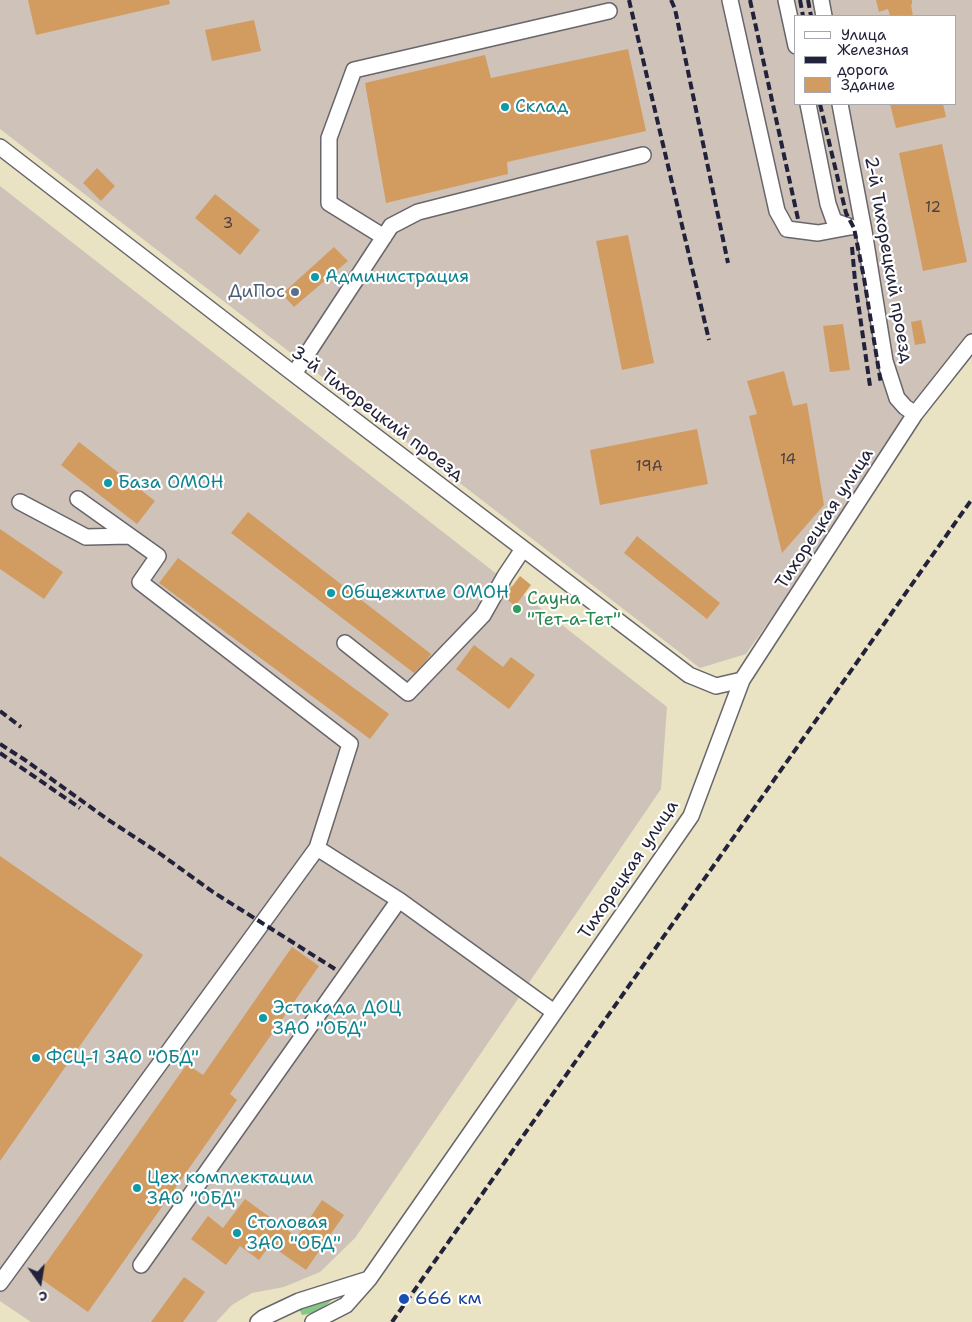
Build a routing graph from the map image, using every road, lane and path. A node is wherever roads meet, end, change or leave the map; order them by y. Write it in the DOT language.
graph roads {
  1 [pos="730,0"];
  2 [pos="786,0"];
  3 [pos="821,0"];
  4 [pos="609,11"];
  5 [pos="824,15"];
  6 [pos="794,37"];
  7 [pos="808,105"];
  8 [pos="840,105"];
  9 [pos="0,146"];
  10 [pos="644,155"];
  11 [pos="857,229"];
  12 [pos="384,238"];
  13 [pos="972,342"];
  14 [pos="294,374"];
  15 [pos="915,414"];
  16 [pos="78,500"];
  17 [pos="20,502"];
  18 [pos="129,536"];
  19 [pos="523,548"];
  20 [pos="345,643"];
  21 [pos="742,680"];
  22 [pos="317,848"];
  23 [pos="399,900"];
  24 [pos="554,1012"];
  25 [pos="141,1264"];
  26 [pos="368,1279"];
  27 [pos="0,1283"];
  28 [pos="258,1322"];
  29 [pos="313,1322"];
  1 -- 11 [label="street"];
  2 -- 6 [label="street"];
  3 -- 5 [label="street"];
  4 -- 12 [label="street"];
  7 -- 11 [label="street"];
  8 -- 11 [label="street, 2-й Тихорецкий проезд"];
  9 -- 14 [label="street, 3-й Тихорецкий проезд"];
  10 -- 12 [label="street"];
  11 -- 15 [label="street, 2-й Тихорецкий проезд"];
  12 -- 14 [label="street"];
  13 -- 15 [label="street, Тихорецкая улица"];
  14 -- 19 [label="street, 3-й Тихорецкий проезд"];
  15 -- 21 [label="street, Тихорецкая улица"];
  16 -- 18 [label="street"];
  17 -- 18 [label="street"];
  18 -- 22 [label="street"];
  19 -- 20 [label="street"];
  19 -- 21 [label="street, 3-й Тихорецкий проезд"];
  21 -- 24 [label="street, Тихорецкая улица"];
  22 -- 23 [label="street"];
  22 -- 27 [label="street"];
  23 -- 24 [label="street"];
  23 -- 25 [label="street"];
  24 -- 26 [label="street, Тихорецкая улица"];
  26 -- 28 [label="street"];
  26 -- 29 [label="street, Тихорецкая улица"];
}
